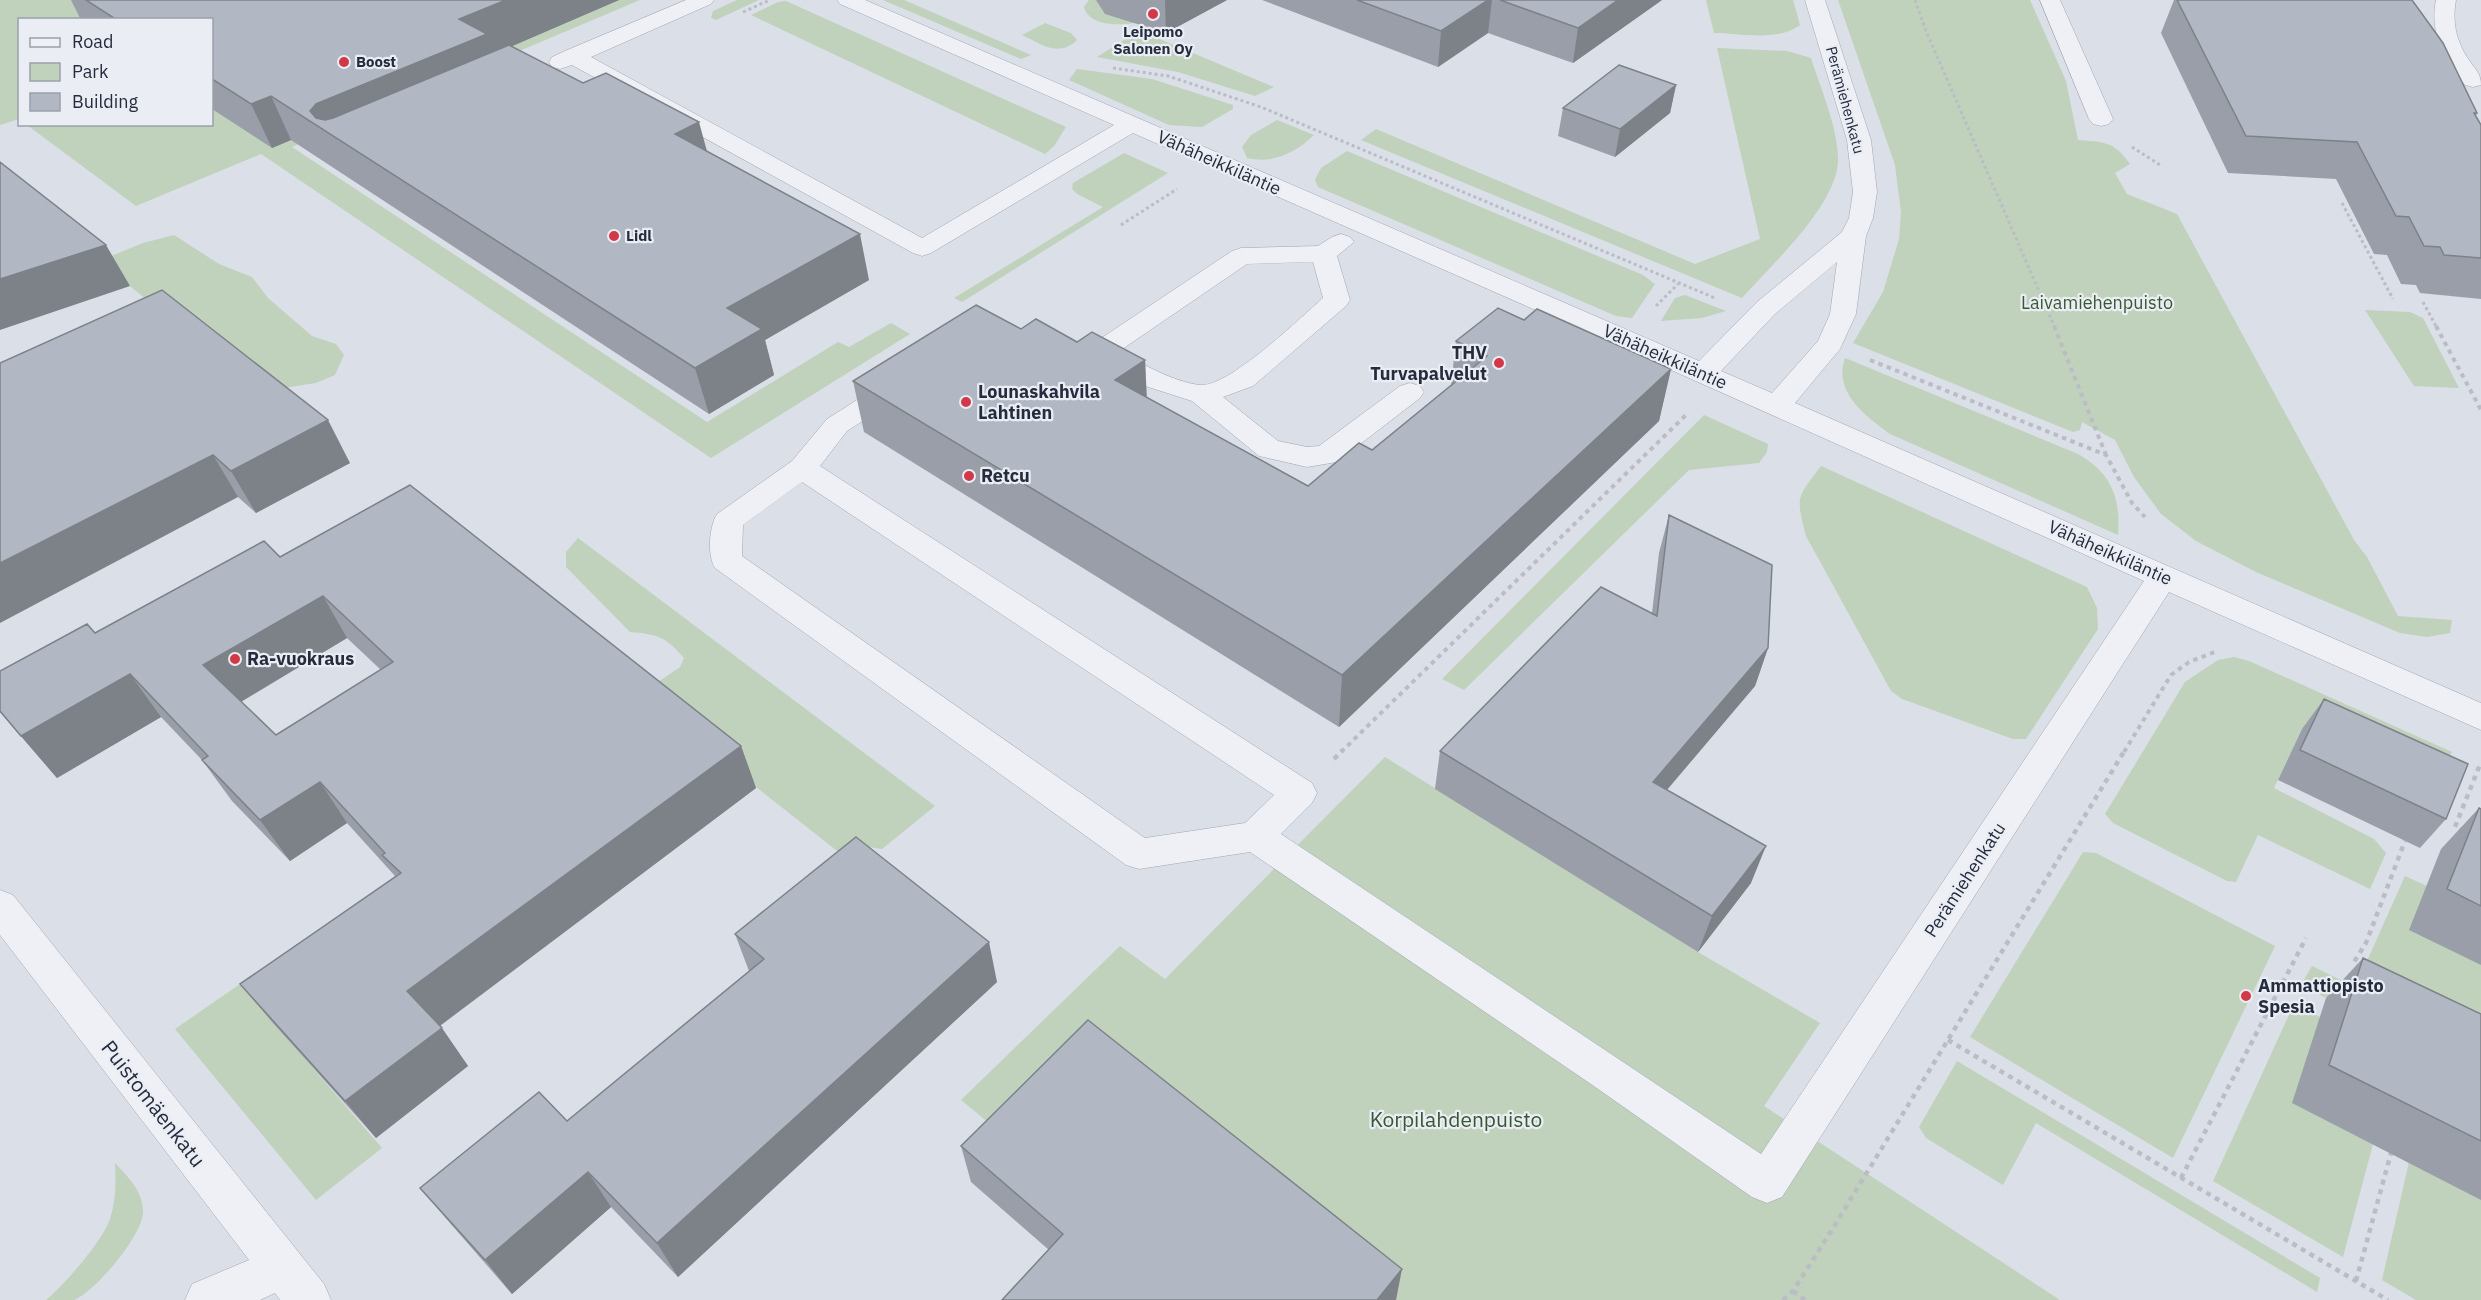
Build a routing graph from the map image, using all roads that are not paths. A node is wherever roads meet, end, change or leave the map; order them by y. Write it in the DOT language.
graph roads {
  1 [pos="704,0"];
  2 [pos="848,0"];
  3 [pos="1815,0"];
  4 [pos="2050,0"];
  5 [pos="2446,0"];
  6 [pos="573,57"];
  7 [pos="540,71"];
  8 [pos="2473,81"];
  9 [pos="2101,119"];
  10 [pos="1131,125"];
  11 [pos="1364,226"];
  12 [pos="1853,236"];
  13 [pos="1324,254"];
  14 [pos="1703,373"];
  15 [pos="915,376"];
  16 [pos="1410,392"];
  17 [pos="1202,395"];
  18 [pos="1777,406"];
  19 [pos="802,468"];
  20 [pos="2163,577"];
  21 [pos="2481,717"];
  22 [pos="1255,836"];
  23 [pos="0,906"];
  24 [pos="294,1284"];
  25 [pos="208,1300"];
  1 -- 6 [label="street"];
  2 -- 10 [label="street, Vähäheikkiläntie"];
  3 -- 12 [label="street, Perämiehenkatu"];
  4 -- 9 [label="street"];
  5 -- 8 [label="street"];
  6 -- 7 [label="street"];
  6 -- 10 [label="street"];
  10 -- 11 [label="street, Vähäheikkiläntie"];
  11 -- 13 [label="street"];
  11 -- 14 [label="street, Vähäheikkiläntie"];
  12 -- 14 [label="street"];
  12 -- 18 [label="street, Perämiehenkatu"];
  13 -- 17 [label="street"];
  13 -- 17 [label="street"];
  14 -- 18 [label="street, Vähäheikkiläntie"];
  15 -- 19 [label="street"];
  16 -- 17 [label="street"];
  18 -- 20 [label="street, Vähäheikkiläntie"];
  19 -- 22 [label="street"];
  19 -- 22 [label="street"];
  20 -- 21 [label="street, Vähäheikkiläntie"];
  20 -- 22 [label="street, Perämiehenkatu"];
  23 -- 24 [label="street, Puistomäenkatu"];
  24 -- 25 [label="street"];
}
